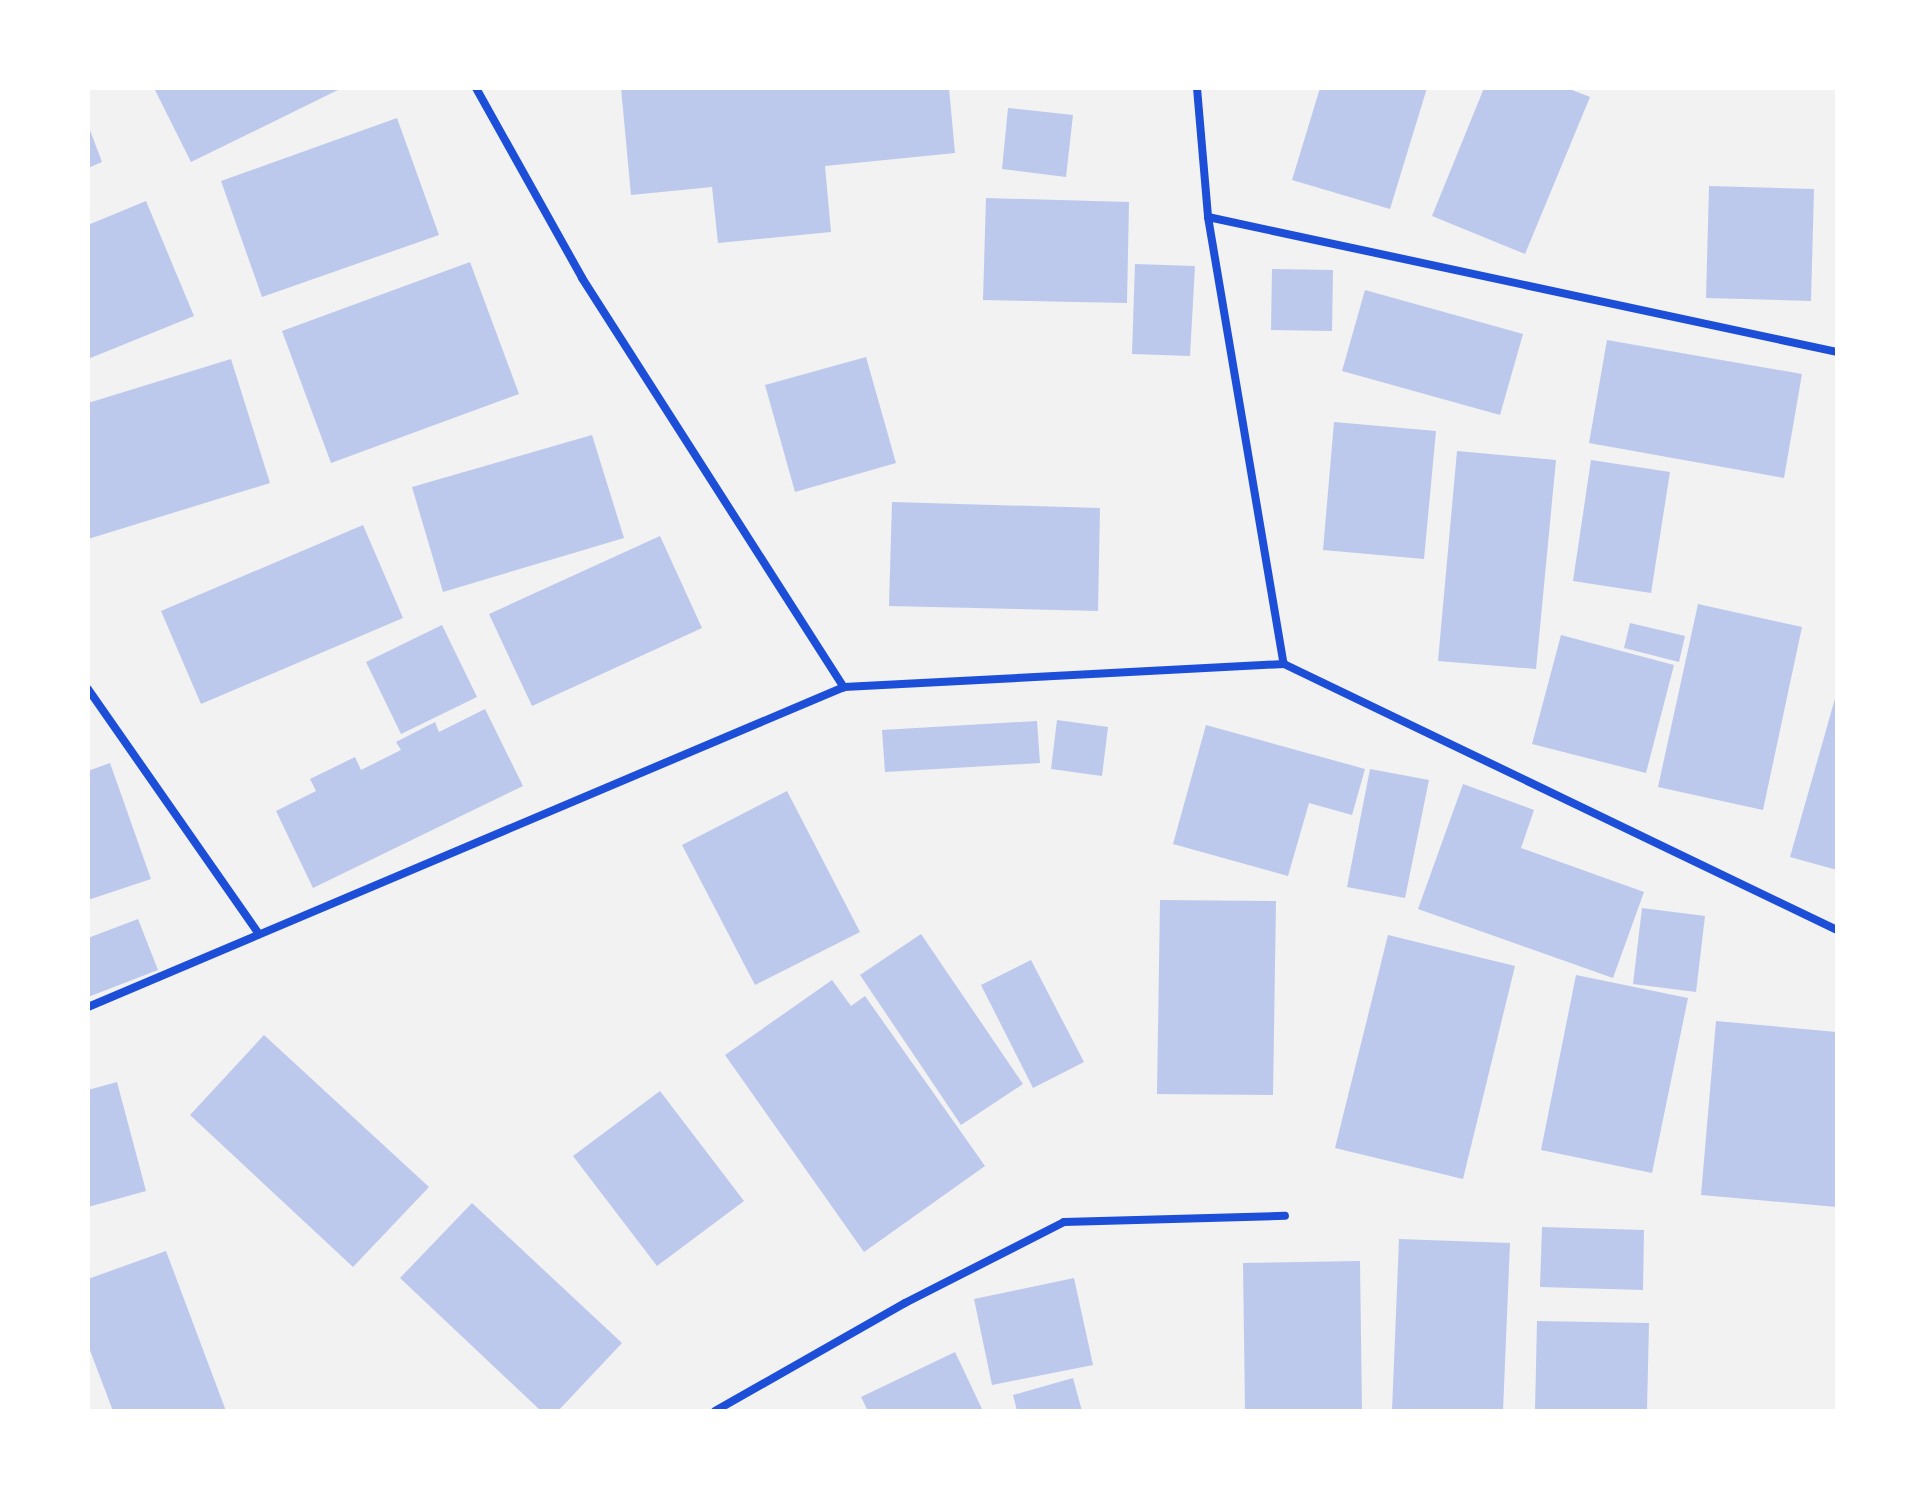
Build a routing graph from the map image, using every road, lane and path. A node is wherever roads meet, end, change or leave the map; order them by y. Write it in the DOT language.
graph roads {
  1 [pos="476,88"];
  2 [pos="1197,88"];
  3 [pos="1208,217"];
  4 [pos="1837,352"];
  5 [pos="1284,664"];
  6 [pos="844,687"];
  7 [pos="88,689"];
  8 [pos="1837,930"];
  9 [pos="259,934"];
  10 [pos="88,1007"];
  11 [pos="1285,1216"];
  12 [pos="715,1411"];
  1 -- 6 [label="street"];
  2 -- 3 [label="street"];
  3 -- 4 [label="street"];
  3 -- 5 [label="street"];
  5 -- 6 [label="street"];
  5 -- 8 [label="street"];
  6 -- 9 [label="street"];
  7 -- 9 [label="street"];
  9 -- 10 [label="street"];
  11 -- 12 [label="street"];
}
